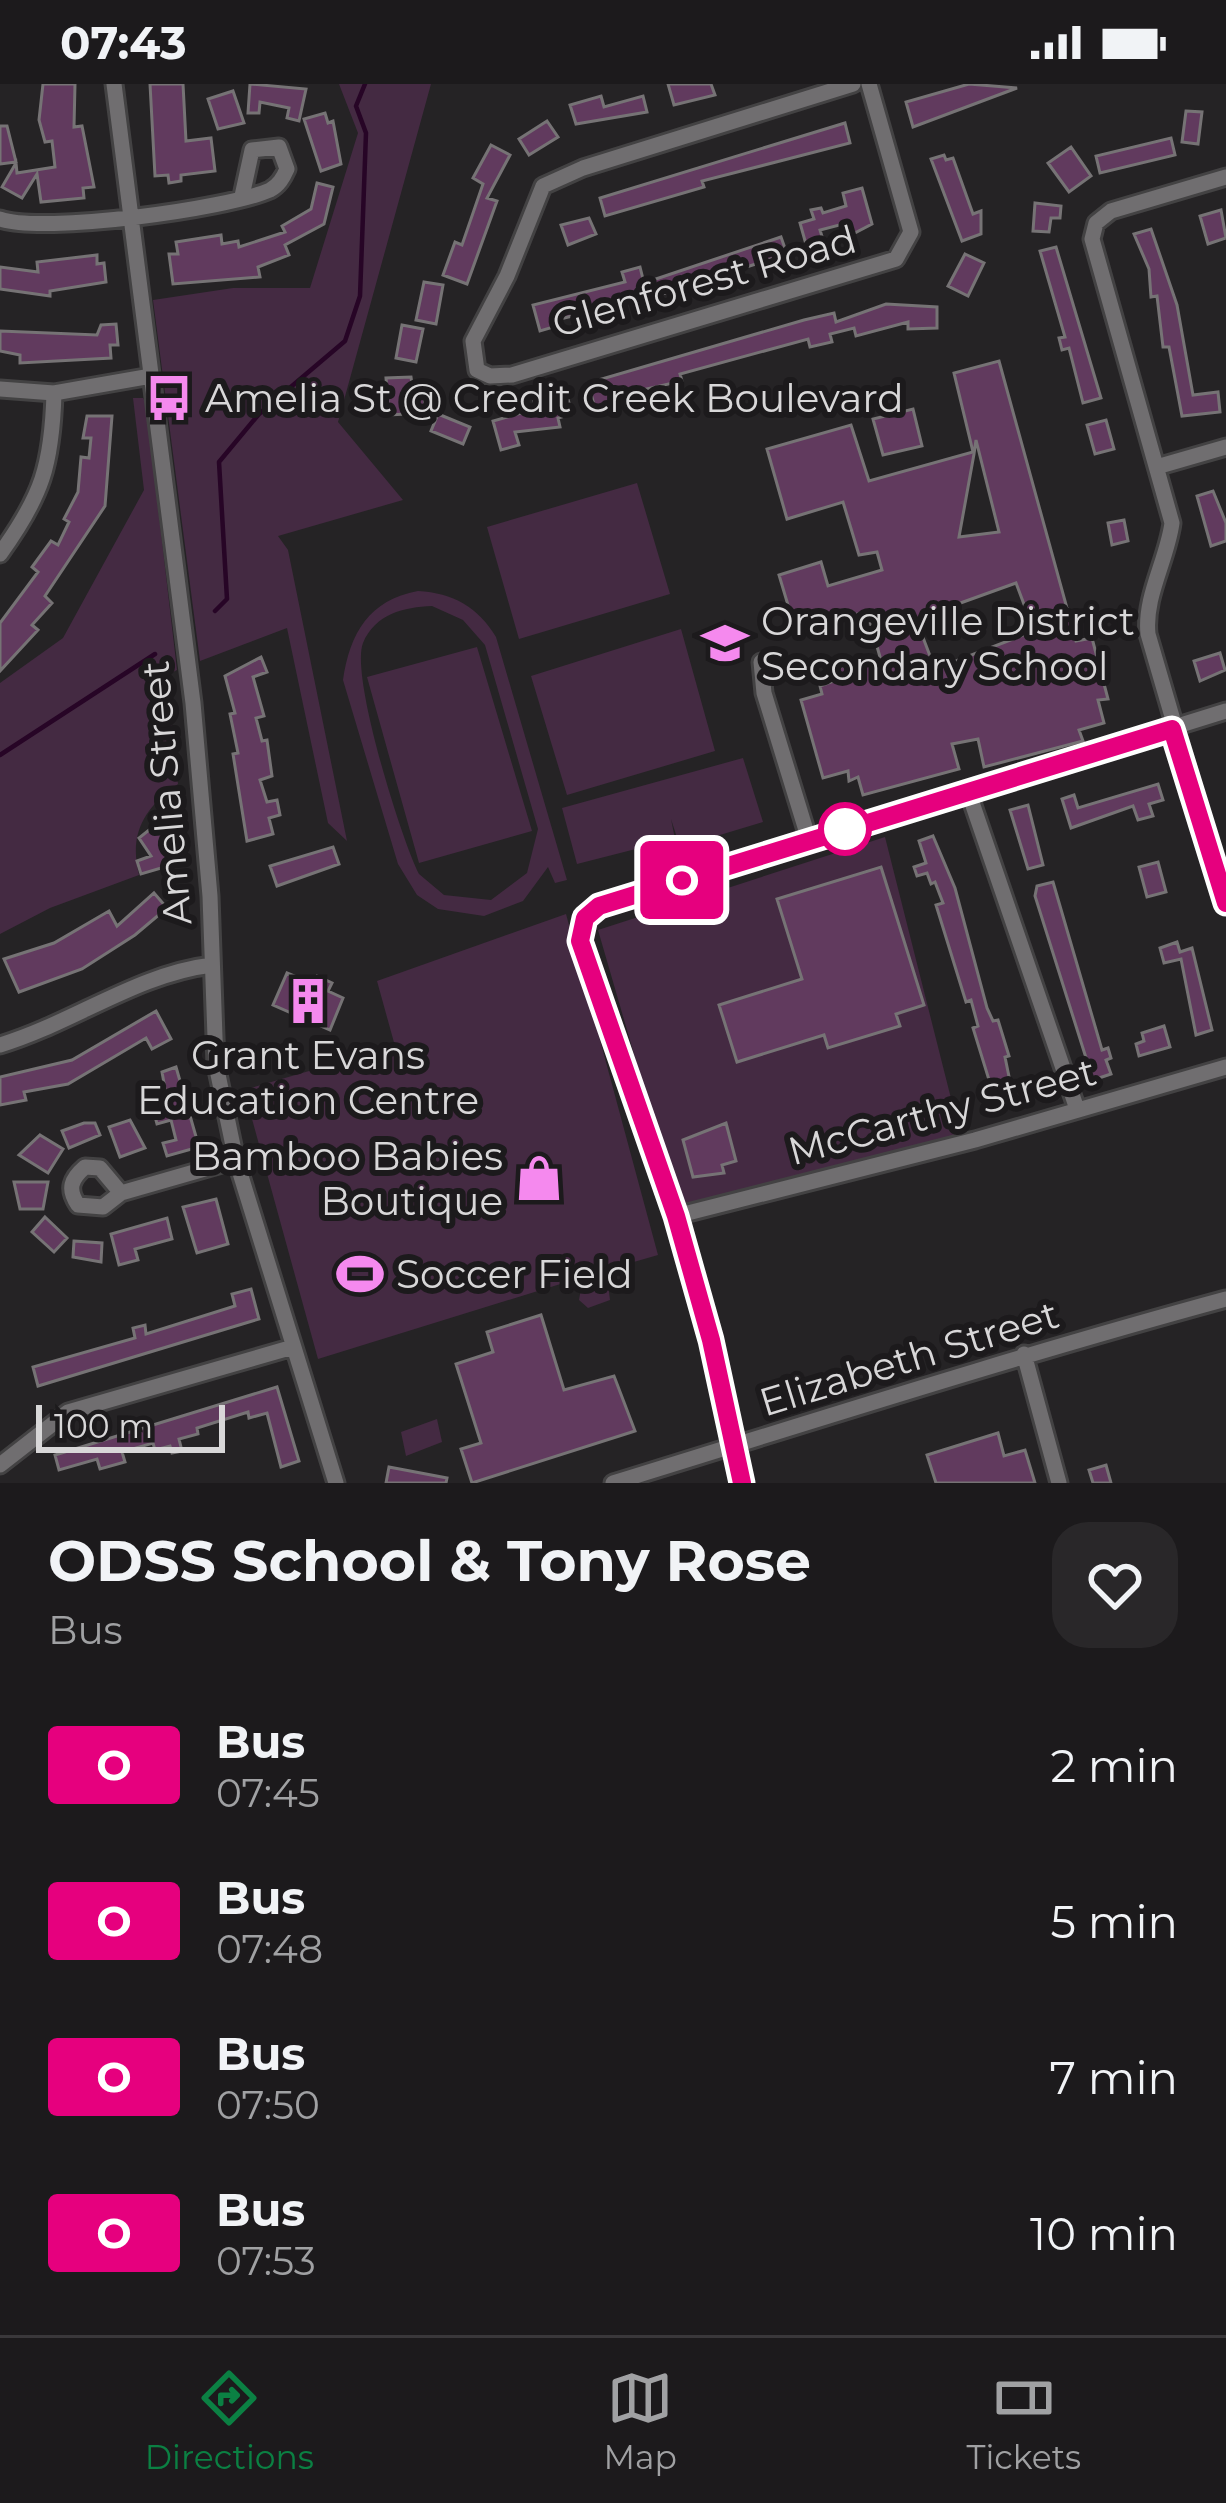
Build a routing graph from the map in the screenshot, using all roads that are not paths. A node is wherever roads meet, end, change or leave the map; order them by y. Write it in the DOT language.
graph roads {
  1 [pos="114,84"];
  2 [pos="853,84"];
  3 [pos="869,84"];
  4 [pos="1226,177"];
  5 [pos="242,196"];
  6 [pos="131,217"];
  7 [pos="0,219"];
  8 [pos="151,376"];
  9 [pos="0,388"];
  10 [pos="54,393"];
  11 [pos="1226,447"];
  12 [pos="1160,466"];
  13 [pos="0,554"];
  14 [pos="761,662"];
  15 [pos="1226,711"];
  16 [pos="1172,729"];
  17 [pos="968,791"];
  18 [pos="809,840"];
  19 [pos="1226,902"];
  20 [pos="212,965"];
  21 [pos="0,1045"];
  22 [pos="1226,1067"];
  23 [pos="1077,1108"];
  24 [pos="236,1160"];
  25 [pos="121,1193"];
  26 [pos="676,1216"];
  27 [pos="1226,1299"];
  28 [pos="293,1346"];
  29 [pos="1024,1354"];
  30 [pos="732,1449"];
  31 [pos="0,1465"];
  32 [pos="336,1483"];
  33 [pos="613,1483"];
  34 [pos="742,1483"];
  35 [pos="1059,1483"];
  1 -- 6 [label="street, Amelia Street"];
  2 -- 3 [label="street, Glenforest Road"];
  4 -- 12 [label="street"];
  5 -- 6 [label="street"];
  6 -- 7 [label="street"];
  6 -- 8 [label="street, Amelia Street"];
  8 -- 10 [label="street"];
  8 -- 20 [label="street, Amelia Street"];
  9 -- 10 [label="street"];
  10 -- 13 [label="street"];
  11 -- 12 [label="street"];
  12 -- 16 [label="street"];
  14 -- 18 [label="street"];
  15 -- 16 [label="street"];
  16 -- 17 [label="street"];
  16 -- 19 [label="street"];
  17 -- 18 [label="street"];
  17 -- 23 [label="street"];
  18 -- 26 [label="street"];
  20 -- 21 [label="street"];
  20 -- 24 [label="street, Amelia Street"];
  22 -- 23 [label="street, McCarthy Street"];
  23 -- 26 [label="street, McCarthy Street"];
  24 -- 25 [label="street"];
  24 -- 28 [label="street, Amelia Street"];
  26 -- 30 [label="street"];
  27 -- 29 [label="street, Elizabeth Street"];
  28 -- 31 [label="street"];
  28 -- 32 [label="street, Amelia Street"];
  29 -- 30 [label="street, Elizabeth Street"];
  29 -- 35 [label="street"];
  30 -- 33 [label="street, Elizabeth Street"];
  30 -- 34 [label="street"];
}
